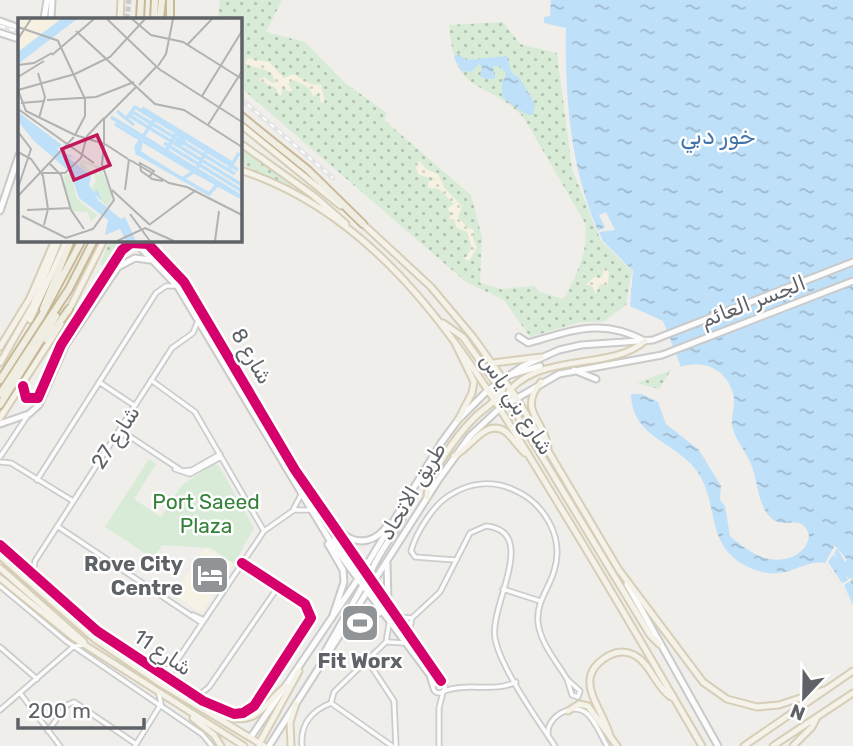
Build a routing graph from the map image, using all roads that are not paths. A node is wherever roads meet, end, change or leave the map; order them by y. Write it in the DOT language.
graph roads {
  1 [pos="47,0"];
  2 [pos="52,0"];
  3 [pos="121,0"];
  4 [pos="141,0"];
  5 [pos="155,0"];
  6 [pos="166,0"];
  7 [pos="44,18"];
  8 [pos="51,18"];
  9 [pos="119,18"];
  10 [pos="140,18"];
  11 [pos="154,18"];
  12 [pos="165,18"];
  13 [pos="0,21"];
  14 [pos="18,28"];
  15 [pos="0,33"];
  16 [pos="18,39"];
  17 [pos="242,118"];
  18 [pos="242,126"];
  19 [pos="242,144"];
  20 [pos="18,158"];
  21 [pos="242,171"];
  22 [pos="0,211"];
  23 [pos="363,224"];
  24 [pos="56,242"];
  25 [pos="56,242"];
  26 [pos="68,242"];
  27 [pos="68,242"];
  28 [pos="81,242"];
  29 [pos="93,242"];
  30 [pos="103,242"];
  31 [pos="149,242"];
  32 [pos="362,242"];
  33 [pos="136,243"];
  34 [pos="145,255"];
  35 [pos="155,262"];
  36 [pos="853,262"];
  37 [pos="172,266"];
  38 [pos="853,281"];
  39 [pos="178,287"];
  40 [pos="69,289"];
  41 [pos="69,309"];
  42 [pos="42,316"];
  43 [pos="196,316"];
  44 [pos="439,321"];
  45 [pos="519,337"];
  46 [pos="454,340"];
  47 [pos="653,340"];
  48 [pos="645,341"];
  49 [pos="0,348"];
  50 [pos="8,351"];
  51 [pos="541,356"];
  52 [pos="231,357"];
  53 [pos="652,357"];
  54 [pos="0,363"];
  55 [pos="492,363"];
  56 [pos="27,366"];
  57 [pos="540,366"];
  58 [pos="574,370"];
  59 [pos="505,377"];
  60 [pos="596,379"];
  61 [pos="0,380"];
  62 [pos="99,382"];
  63 [pos="150,382"];
  64 [pos="541,382"];
  65 [pos="497,384"];
  66 [pos="23,386"];
  67 [pos="510,389"];
  68 [pos="488,390"];
  69 [pos="0,394"];
  70 [pos="516,397"];
  71 [pos="502,398"];
  72 [pos="0,405"];
  73 [pos="135,406"];
  74 [pos="500,408"];
  75 [pos="29,414"];
  76 [pos="0,418"];
  77 [pos="458,420"];
  78 [pos="0,424"];
  79 [pos="118,431"];
  80 [pos="267,438"];
  81 [pos="6,447"];
  82 [pos="548,451"];
  83 [pos="220,455"];
  84 [pos="528,455"];
  85 [pos="454,456"];
  86 [pos="0,459"];
  87 [pos="11,463"];
  88 [pos="295,470"];
  89 [pos="35,479"];
  90 [pos="411,492"];
  91 [pos="301,495"];
  92 [pos="427,497"];
  93 [pos="72,503"];
  94 [pos="293,510"];
  95 [pos="310,510"];
  96 [pos="398,514"];
  97 [pos="326,516"];
  98 [pos="58,525"];
  99 [pos="266,529"];
  100 [pos="325,534"];
  101 [pos="0,545"];
  102 [pos="0,556"];
  103 [pos="455,560"];
  104 [pos="35,561"];
  105 [pos="387,561"];
  106 [pos="243,562"];
  107 [pos="22,565"];
  108 [pos="0,568"];
  109 [pos="619,570"];
  110 [pos="33,575"];
  111 [pos="0,578"];
  112 [pos="365,582"];
  113 [pos="277,585"];
  114 [pos="0,586"];
  115 [pos="503,589"];
  116 [pos="540,601"];
  117 [pos="390,608"];
  118 [pos="383,615"];
  119 [pos="396,617"];
  120 [pos="412,618"];
  121 [pos="332,619"];
  122 [pos="203,622"];
  123 [pos="389,624"];
  124 [pos="344,627"];
  125 [pos="70,635"];
  126 [pos="411,638"];
  127 [pos="110,639"];
  128 [pos="96,640"];
  129 [pos="386,642"];
  130 [pos="404,643"];
  131 [pos="659,644"];
  132 [pos="87,645"];
  133 [pos="73,646"];
  134 [pos="0,647"];
  135 [pos="367,660"];
  136 [pos="363,664"];
  137 [pos="318,667"];
  138 [pos="172,668"];
  139 [pos="156,670"];
  140 [pos="299,671"];
  141 [pos="373,671"];
  142 [pos="853,671"];
  143 [pos="169,678"];
  144 [pos="37,679"];
  145 [pos="567,679"];
  146 [pos="515,680"];
  147 [pos="442,681"];
  148 [pos="433,685"];
  149 [pos="286,686"];
  150 [pos="209,687"];
  151 [pos="457,687"];
  152 [pos="824,690"];
  153 [pos="20,692"];
  154 [pos="173,692"];
  155 [pos="435,692"];
  156 [pos="443,692"];
  157 [pos="853,693"];
  158 [pos="159,694"];
  159 [pos="197,697"];
  160 [pos="674,698"];
  161 [pos="331,703"];
  162 [pos="296,704"];
  163 [pos="212,705"];
  164 [pos="160,706"];
  165 [pos="439,708"];
  166 [pos="0,710"];
  167 [pos="569,711"];
  168 [pos="189,712"];
  169 [pos="534,712"];
  170 [pos="215,715"];
  171 [pos="817,717"];
  172 [pos="552,718"];
  173 [pos="48,730"];
  174 [pos="610,736"];
  175 [pos="251,737"];
  176 [pos="135,745"];
  177 [pos="262,745"];
  178 [pos="60,746"];
  179 [pos="212,746"];
  180 [pos="221,746"];
  181 [pos="245,746"];
  182 [pos="291,746"];
  183 [pos="303,746"];
  184 [pos="393,746"];
  185 [pos="439,746"];
  186 [pos="554,746"];
  187 [pos="607,746"];
  188 [pos="617,746"];
  189 [pos="702,746"];
  190 [pos="718,746"];
  191 [pos="744,746"];
  192 [pos="773,746"];
  193 [pos="793,746"];
  1 -- 7 [label="main road"];
  2 -- 8 [label="main road"];
  3 -- 9 [label="main road"];
  4 -- 10 [label="highway"];
  5 -- 11 [label="highway"];
  6 -- 12 [label="highway"];
  13 -- 14 [label="main road"];
  15 -- 16 [label="main road"];
  17 -- 23 [label="highway"];
  18 -- 23 [label="main road, شارع بني ياس"];
  19 -- 32 [label="main road"];
  20 -- 22 [label="main road"];
  21 -- 32 [label="main road"];
  23 -- 55 [label="main road, شارع بني ياس"];
  24 -- 49 [label="main road"];
  25 -- 50 [label="main road"];
  26 -- 50 [label="main road"];
  27 -- 42 [label="highway"];
  28 -- 42 [label="highway"];
  29 -- 40 [label="highway"];
  30 -- 41 [label="main road"];
  31 -- 37 [label="main road"];
  32 -- 44 [label="main road, شارع بني ياس"];
  33 -- 34 [label="main road, شارع 8"];
  33 -- 37 [label="main road, شارع 8"];
  33 -- 66 [label="main road"];
  34 -- 35 [label="main road, شارع 8"];
  34 -- 37 [label="main road"];
  35 -- 39 [label="main road, شارع 8"];
  35 -- 75 [label="main road"];
  36 -- 47 [label="main road, الجسر العائم"];
  37 -- 52 [label="main road, شارع 8"];
  38 -- 53 [label="main road, الجسر العائم"];
  39 -- 43 [label="main road, شارع 8"];
  39 -- 62 [label="street"];
  40 -- 56 [label="highway"];
  40 -- 69 [label="highway"];
  41 -- 56 [label="highway"];
  41 -- 66 [label="main road"];
  42 -- 61 [label="highway"];
  43 -- 52 [label="main road"];
  43 -- 63 [label="street, شارع 27"];
  43 -- 80 [label="main road, شارع 8"];
  44 -- 46 [label="main road, شارع بني ياس"];
  44 -- 65 [label="main road"];
  45 -- 48 [label="main road"];
  46 -- 68 [label="main road, شارع بني ياس"];
  46 -- 77 [label="main road"];
  47 -- 48 [label="main road, طريق الاتحاد"];
  47 -- 53 [label="main road"];
  48 -- 51 [label="main road, طريق الاتحاد"];
  48 -- 67 [label="main road"];
  50 -- 54 [label="main road"];
  51 -- 55 [label="main road"];
  51 -- 59 [label="main road, طريق الاتحاد"];
  52 -- 88 [label="main road, شارع 8"];
  53 -- 58 [label="main road"];
  55 -- 59 [label="main road, شارع بني ياس"];
  56 -- 72 [label="highway"];
  57 -- 59 [label="main road"];
  58 -- 60 [label="main road"];
  58 -- 64 [label="main road"];
  59 -- 65 [label="main road, طريق الاتحاد"];
  59 -- 67 [label="main road, شارع بني ياس"];
  59 -- 71 [label="main road"];
  62 -- 73 [label="street"];
  62 -- 89 [label="street"];
  63 -- 73 [label="street, شارع 27"];
  63 -- 83 [label="street"];
  64 -- 70 [label="main road"];
  64 -- 82 [label="main road"];
  65 -- 68 [label="main road, طريق الاتحاد"];
  65 -- 71 [label="main road"];
  66 -- 76 [label="main road"];
  67 -- 70 [label="main road, شارع بني ياس"];
  67 -- 71 [label="main road"];
  68 -- 71 [label="main road, شارع بني ياس"];
  68 -- 77 [label="main road, طريق الاتحاد"];
  70 -- 71 [label="main road"];
  70 -- 82 [label="main road, شارع بني ياس"];
  71 -- 74 [label="main road, شارع بني ياس"];
  71 -- 74 [label="main road, طريق الاتحاد"];
  71 -- 92 [label="main road"];
  71 -- 131 [label="main road"];
  73 -- 79 [label="street, شارع 27"];
  74 -- 84 [label="main road, شارع بني ياس"];
  74 -- 85 [label="main road, طريق الاتحاد"];
  75 -- 78 [label="main road"];
  75 -- 81 [label="street"];
  77 -- 90 [label="main road, طريق الاتحاد"];
  79 -- 83 [label="street"];
  79 -- 93 [label="street, شارع 27"];
  80 -- 88 [label="main road"];
  80 -- 91 [label="main road, شارع 8"];
  81 -- 86 [label="street"];
  81 -- 87 [label="street"];
  82 -- 109 [label="main road, شارع بني ياس"];
  83 -- 99 [label="street"];
  84 -- 85 [label="main road"];
  84 -- 160 [label="main road, شارع بني ياس"];
  85 -- 92 [label="main road, طريق الاتحاد"];
  86 -- 87 [label="street"];
  87 -- 89 [label="street"];
  88 -- 97 [label="main road, شارع 8"];
  89 -- 93 [label="street"];
  90 -- 96 [label="main road, طريق الاتحاد"];
  90 -- 112 [label="main road"];
  91 -- 94 [label="street"];
  91 -- 95 [label="main road, شارع 8"];
  92 -- 105 [label="main road, طريق الاتحاد"];
  93 -- 98 [label="street, شارع 27"];
  94 -- 95 [label="street"];
  94 -- 99 [label="street"];
  95 -- 100 [label="main road, شارع 8"];
  96 -- 97 [label="main road"];
  96 -- 112 [label="main road, طريق الاتحاد"];
  97 -- 112 [label="main road, شارع 8"];
  98 -- 104 [label="street, شارع 27"];
  98 -- 122 [label="street"];
  99 -- 106 [label="street"];
  100 -- 112 [label="main road, شارع 8"];
  100 -- 121 [label="main road"];
  101 -- 107 [label="street, شارع 11"];
  102 -- 128 [label="main road"];
  103 -- 115 [label="street"];
  103 -- 116 [label="street"];
  103 -- 120 [label="street"];
  104 -- 107 [label="street"];
  104 -- 110 [label="street, شارع 27"];
  105 -- 112 [label="main road, طريق الاتحاد"];
  105 -- 117 [label="main road"];
  106 -- 113 [label="street"];
  106 -- 122 [label="street"];
  107 -- 110 [label="street, شارع 11"];
  108 -- 132 [label="main road"];
  109 -- 131 [label="main road, شارع بني ياس"];
  109 -- 152 [label="main road"];
  110 -- 127 [label="street, شارع 11"];
  111 -- 125 [label="main road"];
  112 -- 117 [label="main road, شارع 8"];
  112 -- 118 [label="main road, شارع 8"];
  112 -- 119 [label="main road"];
  112 -- 121 [label="main road, طريق الاتحاد"];
  112 -- 124 [label="main road, طريق الاتحاد"];
  112 -- 137 [label="main road"];
  113 -- 150 [label="street"];
  113 -- 163 [label="street, شارع 11"];
  114 -- 133 [label="street"];
  115 -- 116 [label="street"];
  115 -- 146 [label="street"];
  116 -- 145 [label="street"];
  117 -- 119 [label="main road, شارع 8"];
  118 -- 123 [label="main road, شارع 8"];
  118 -- 124 [label="main road"];
  119 -- 120 [label="street"];
  119 -- 126 [label="main road, شارع 8"];
  120 -- 126 [label="street"];
  121 -- 140 [label="main road, طريق الاتحاد"];
  122 -- 138 [label="street"];
  123 -- 129 [label="street"];
  123 -- 130 [label="main road, شارع 8"];
  124 -- 137 [label="main road, طريق الاتحاد"];
  125 -- 132 [label="main road"];
  125 -- 133 [label="street"];
  126 -- 147 [label="main road, شارع 8"];
  127 -- 128 [label="main road"];
  127 -- 139 [label="street, شارع 11"];
  128 -- 154 [label="main road"];
  129 -- 130 [label="street"];
  129 -- 135 [label="street"];
  130 -- 148 [label="main road, شارع 8"];
  131 -- 190 [label="main road, شارع بني ياس"];
  132 -- 133 [label="street"];
  132 -- 158 [label="main road"];
  133 -- 144 [label="street"];
  133 -- 164 [label="street"];
  134 -- 144 [label="street"];
  135 -- 136 [label="street"];
  135 -- 141 [label="street"];
  136 -- 141 [label="street"];
  136 -- 161 [label="street"];
  137 -- 162 [label="main road, طريق الاتحاد"];
  138 -- 139 [label="street"];
  138 -- 143 [label="main road"];
  139 -- 143 [label="street, شارع 11"];
  140 -- 149 [label="main road, طريق الاتحاد"];
  140 -- 177 [label="main road"];
  141 -- 184 [label="street"];
  142 -- 152 [label="main road"];
  143 -- 154 [label="main road"];
  143 -- 159 [label="street, شارع 11"];
  144 -- 153 [label="street"];
  145 -- 145 [label="street"];
  146 -- 151 [label="street"];
  146 -- 169 [label="street"];
  147 -- 148 [label="street"];
  147 -- 151 [label="street"];
  147 -- 156 [label="street"];
  148 -- 155 [label="street"];
  149 -- 170 [label="main road"];
  149 -- 175 [label="main road, طريق الاتحاد"];
  150 -- 159 [label="street"];
  150 -- 163 [label="street"];
  151 -- 156 [label="street"];
  152 -- 191 [label="main road"];
  153 -- 166 [label="street"];
  153 -- 173 [label="street"];
  154 -- 170 [label="main road"];
  155 -- 156 [label="street"];
  155 -- 165 [label="street"];
  156 -- 165 [label="street"];
  157 -- 171 [label="main road"];
  158 -- 164 [label="street"];
  158 -- 168 [label="main road"];
  159 -- 163 [label="street, شارع 11"];
  160 -- 174 [label="main road"];
  160 -- 189 [label="main road, شارع بني ياس"];
  161 -- 183 [label="street"];
  161 -- 184 [label="street"];
  162 -- 177 [label="main road, طريق الاتحاد"];
  162 -- 182 [label="main road"];
  164 -- 176 [label="street"];
  164 -- 179 [label="street"];
  165 -- 185 [label="street"];
  167 -- 172 [label="street"];
  167 -- 174 [label="main road"];
  167 -- 187 [label="street"];
  168 -- 180 [label="main road"];
  168 -- 181 [label="main road"];
  169 -- 172 [label="street"];
  169 -- 186 [label="street"];
  170 -- 175 [label="main road"];
  171 -- 192 [label="main road"];
  171 -- 193 [label="main road"];
  172 -- 186 [label="street"];
  173 -- 176 [label="street"];
  173 -- 178 [label="street"];
  174 -- 188 [label="main road"];
  175 -- 177 [label="main road"];
  175 -- 181 [label="main road, طريق الاتحاد"];
}
